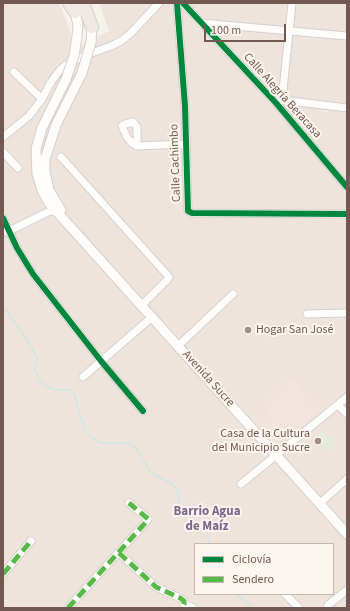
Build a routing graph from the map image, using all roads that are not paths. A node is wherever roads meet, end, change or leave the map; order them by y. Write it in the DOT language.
graph roads {
  1 [pos="88,3"];
  2 [pos="159,3"];
  3 [pos="177,3"];
  4 [pos="183,3"];
  5 [pos="292,3"];
  6 [pos="75,5"];
  7 [pos="201,23"];
  8 [pos="92,27"];
  9 [pos="289,31"];
  10 [pos="347,36"];
  11 [pos="14,72"];
  12 [pos="42,99"];
  13 [pos="279,102"];
  14 [pos="347,108"];
  15 [pos="3,137"];
  16 [pos="186,144"];
  17 [pos="137,146"];
  18 [pos="3,152"];
  19 [pos="61,157"];
  20 [pos="18,168"];
  21 [pos="346,183"];
  22 [pos="42,190"];
  23 [pos="58,214"];
  24 [pos="347,214"];
  25 [pos="3,218"];
  26 [pos="32,219"];
  27 [pos="69,223"];
  28 [pos="6,231"];
  29 [pos="232,294"];
  30 [pos="142,305"];
  31 [pos="347,313"];
  32 [pos="307,314"];
  33 [pos="152,317"];
  34 [pos="178,346"];
  35 [pos="101,361"];
  36 [pos="83,377"];
  37 [pos="347,397"];
  38 [pos="338,405"];
  39 [pos="142,411"];
  40 [pos="347,414"];
  41 [pos="276,455"];
  42 [pos="347,479"];
  43 [pos="241,484"];
  44 [pos="129,503"];
  45 [pos="320,503"];
  46 [pos="347,534"];
  47 [pos="31,541"];
  48 [pos="119,553"];
  49 [pos="3,574"];
  50 [pos="347,590"];
  51 [pos="286,595"];
  52 [pos="183,606"];
  53 [pos="68,608"];
  54 [pos="193,608"];
  55 [pos="299,608"];
  56 [pos="326,608"];
  1 -- 8 [label="highway"];
  2 -- 12 [label="street"];
  3 -- 16 [label="street, Calle Cachimbo"];
  4 -- 7 [label="street, Calle Alegría Beracasa"];
  5 -- 9 [label="street"];
  6 -- 8 [label="highway"];
  6 -- 22 [label="main road, Avenida Sucre, bridge"];
  7 -- 9 [label="street"];
  7 -- 13 [label="street, Calle Alegría Beracasa"];
  8 -- 27 [label="main road, Avenida Sucre, bridge"];
  9 -- 10 [label="street"];
  9 -- 13 [label="street"];
  11 -- 12 [label="street"];
  12 -- 15 [label="street"];
  13 -- 14 [label="street"];
  13 -- 21 [label="street, Calle Alegría Beracasa"];
  16 -- 17 [label="street"];
  16 -- 24 [label="street, Calle Cachimbo"];
  18 -- 20 [label="street"];
  19 -- 30 [label="street"];
  22 -- 23 [label="main road, Avenida Sucre"];
  22 -- 26 [label="street"];
  23 -- 26 [label="street"];
  23 -- 27 [label="main road, Avenida Sucre"];
  25 -- 28 [label="street"];
  26 -- 28 [label="street"];
  27 -- 30 [label="main road, Avenida Sucre"];
  28 -- 35 [label="street"];
  29 -- 34 [label="street"];
  30 -- 33 [label="main road, Avenida Sucre"];
  31 -- 32 [label="street"];
  33 -- 34 [label="main road, Avenida Sucre"];
  33 -- 35 [label="street"];
  34 -- 41 [label="main road, Avenida Sucre"];
  35 -- 36 [label="street"];
  35 -- 39 [label="street"];
  37 -- 38 [label="street"];
  38 -- 40 [label="street"];
  38 -- 41 [label="street"];
  41 -- 43 [label="street"];
  41 -- 45 [label="main road, Avenida Sucre"];
  42 -- 45 [label="street"];
  44 -- 48 [label="street"];
  45 -- 46 [label="main road, Avenida Sucre"];
  47 -- 49 [label="street"];
  48 -- 52 [label="street"];
  48 -- 53 [label="street"];
  50 -- 56 [label="street"];
  51 -- 55 [label="street"];
  52 -- 54 [label="street"];
}
